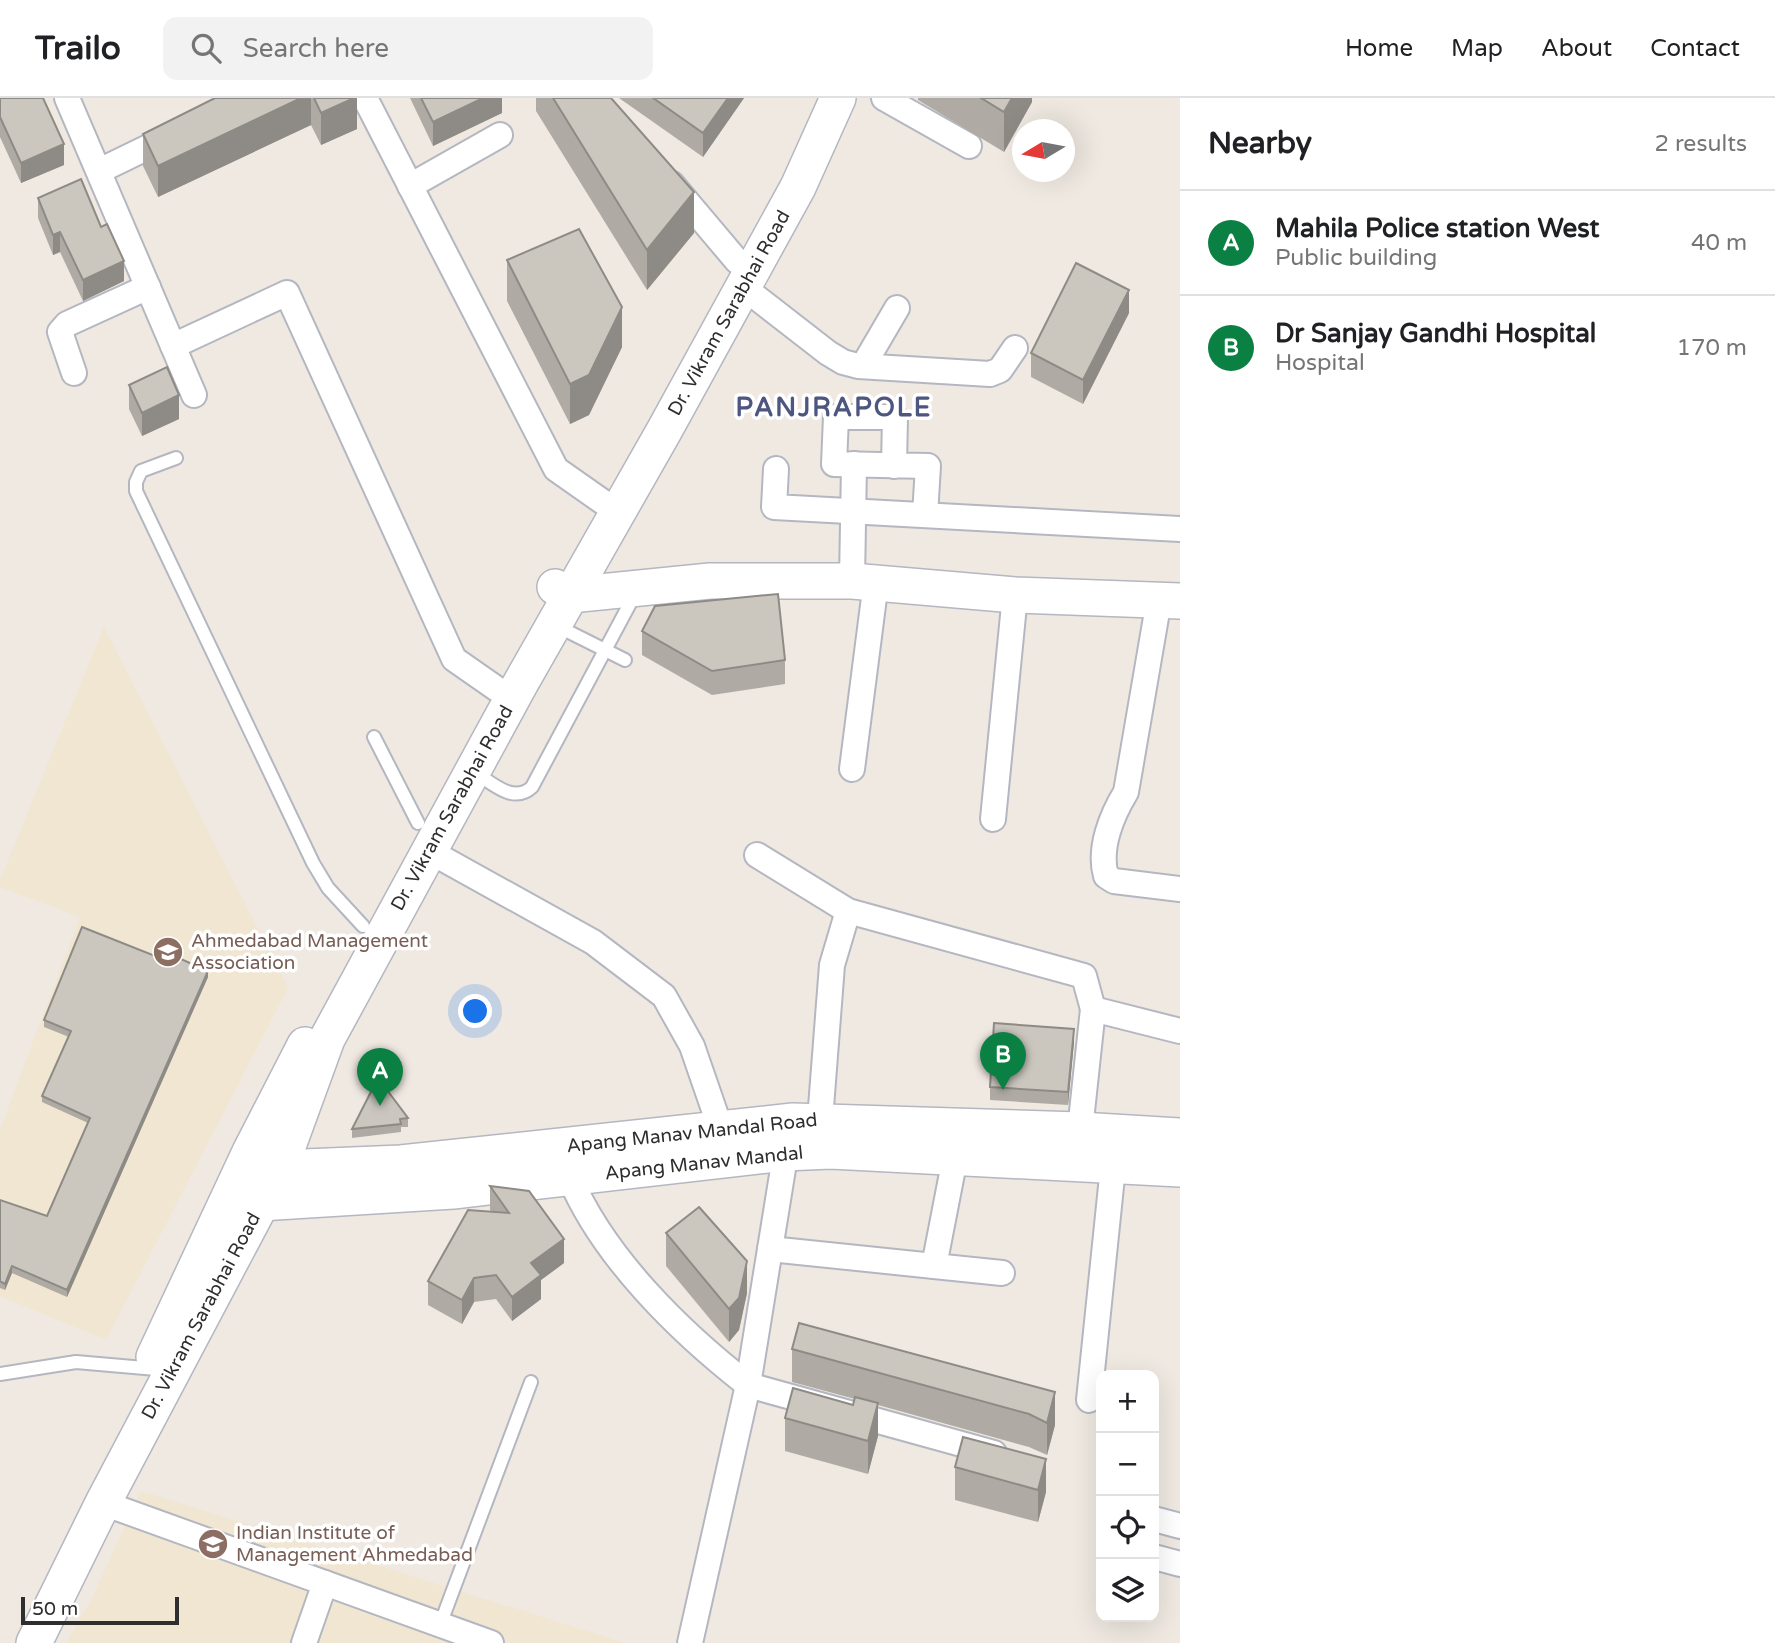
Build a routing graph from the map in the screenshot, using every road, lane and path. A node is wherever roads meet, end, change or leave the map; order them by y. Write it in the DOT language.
graph roads {
  1 [pos="67,98"];
  2 [pos="365,98"];
  3 [pos="817,98"];
  4 [pos="838,98"];
  5 [pos="884,98"];
  6 [pos="195,123"];
  7 [pos="500,135"];
  8 [pos="969,146"];
  9 [pos="659,169"];
  10 [pos="99,171"];
  11 [pos="410,186"];
  12 [pos="740,274"];
  13 [pos="148,288"];
  14 [pos="897,308"];
  15 [pos="173,346"];
  16 [pos="1015,348"];
  17 [pos="863,366"];
  18 [pos="74,373"];
  19 [pos="194,395"];
  20 [pos="176,458"];
  21 [pos="853,464"];
  22 [pos="894,466"];
  23 [pos="776,469"];
  24 [pos="603,502"];
  25 [pos="854,510"];
  26 [pos="925,515"];
  27 [pos="1180,529"];
  28 [pos="864,582"];
  29 [pos="638,588"];
  30 [pos="563,591"];
  31 [pos="1015,595"];
  32 [pos="1170,601"];
  33 [pos="553,625"];
  34 [pos="605,650"];
  35 [pos="625,660"];
  36 [pos="497,689"];
  37 [pos="374,737"];
  38 [pos="852,769"];
  39 [pos="472,771"];
  40 [pos="993,819"];
  41 [pos="423,837"];
  42 [pos="757,855"];
  43 [pos="1180,889"];
  44 [pos="848,911"];
  45 [pos="363,926"];
  46 [pos="1093,1009"];
  47 [pos="1180,1031"];
  48 [pos="719,1127"];
  49 [pos="1080,1130"];
  50 [pos="799,1131"];
  51 [pos="1122,1133"];
  52 [pos="1180,1136"];
  53 [pos="955,1158"];
  54 [pos="265,1160"];
  55 [pos="1117,1168"];
  56 [pos="1180,1169"];
  57 [pos="569,1178"];
  58 [pos="247,1195"];
  59 [pos="770,1249"];
  60 [pos="934,1266"];
  61 [pos="1002,1273"];
  62 [pos="160,1370"];
  63 [pos="0,1374"];
  64 [pos="531,1382"];
  65 [pos="748,1385"];
  66 [pos="1089,1400"];
  67 [pos="1012,1458"];
  68 [pos="103,1503"];
  69 [pos="1159,1520"];
  70 [pos="1180,1526"];
  71 [pos="1158,1559"];
  72 [pos="1180,1564"];
  73 [pos="325,1583"];
  74 [pos="440,1625"];
  75 [pos="15,1643"];
  76 [pos="34,1643"];
  77 [pos="304,1643"];
  78 [pos="491,1643"];
  79 [pos="690,1643"];
  1 -- 10 [label="street"];
  2 -- 11 [label="street"];
  3 -- 12 [label="main road, Dr. Vikram Sarabhai Road"];
  4 -- 12 [label="main road, Dr. Vikram Sarabhai Road"];
  5 -- 8 [label="street"];
  6 -- 10 [label="street"];
  7 -- 11 [label="street"];
  9 -- 12 [label="street"];
  10 -- 13 [label="street"];
  11 -- 24 [label="street"];
  12 -- 17 [label="street"];
  12 -- 24 [label="main road, Dr. Vikram Sarabhai Road"];
  12 -- 30 [label="main road, Dr. Vikram Sarabhai Road"];
  13 -- 15 [label="street"];
  13 -- 18 [label="street"];
  14 -- 17 [label="street"];
  15 -- 19 [label="street"];
  15 -- 36 [label="street"];
  16 -- 17 [label="street"];
  20 -- 45 [label="lane"];
  21 -- 22 [label="street"];
  21 -- 22 [label="street"];
  21 -- 25 [label="street"];
  22 -- 26 [label="street"];
  23 -- 25 [label="street"];
  24 -- 30 [label="main road, Dr. Vikram Sarabhai Road"];
  25 -- 26 [label="street"];
  25 -- 28 [label="street"];
  26 -- 27 [label="street"];
  28 -- 29 [label="main road"];
  28 -- 31 [label="main road"];
  28 -- 38 [label="street"];
  29 -- 30 [label="main road"];
  29 -- 34 [label="lane"];
  30 -- 33 [label="main road, Dr. Vikram Sarabhai Road"];
  30 -- 36 [label="main road, Dr. Vikram Sarabhai Road"];
  31 -- 32 [label="main road"];
  31 -- 40 [label="street"];
  32 -- 43 [label="street"];
  33 -- 34 [label="lane"];
  33 -- 39 [label="main road, Dr. Vikram Sarabhai Road"];
  34 -- 35 [label="lane"];
  34 -- 39 [label="lane"];
  36 -- 41 [label="main road, Dr. Vikram Sarabhai Road"];
  37 -- 41 [label="lane"];
  39 -- 41 [label="main road, Dr. Vikram Sarabhai Road"];
  41 -- 45 [label="main road, Dr. Vikram Sarabhai Road"];
  41 -- 48 [label="street"];
  41 -- 54 [label="main road, Dr. Vikram Sarabhai Road"];
  42 -- 44 [label="street"];
  44 -- 46 [label="street"];
  44 -- 50 [label="street"];
  45 -- 54 [label="main road, Dr. Vikram Sarabhai Road"];
  46 -- 47 [label="street"];
  46 -- 49 [label="street"];
  48 -- 50 [label="main road, Apang Manav Mandal Road"];
  48 -- 54 [label="main road, Apang Manav Mandal Road"];
  49 -- 50 [label="main road, Apang Manav Mandal Road"];
  49 -- 51 [label="main road, Apang Manav Mandal Road"];
  50 -- 53 [label="main road, Apang Manav Mandal"];
  50 -- 57 [label="main road, Apang Manav Mandal"];
  50 -- 59 [label="street"];
  51 -- 52 [label="main road, Apang Manav Mandal Road"];
  51 -- 55 [label="main road"];
  53 -- 55 [label="main road, Apang Manav Mandal"];
  53 -- 60 [label="street"];
  54 -- 58 [label="main road, Dr. Vikram Sarabhai Road"];
  55 -- 56 [label="main road, Apang Manav Mandal"];
  55 -- 66 [label="street"];
  57 -- 58 [label="main road, Apang Manav Mandal"];
  57 -- 65 [label="street"];
  58 -- 62 [label="main road, Dr. Vikram Sarabhai Road"];
  59 -- 60 [label="street"];
  59 -- 65 [label="street"];
  60 -- 61 [label="street"];
  62 -- 63 [label="lane"];
  62 -- 68 [label="main road, Dr. Vikram Sarabhai Road"];
  62 -- 75 [label="main road, Dr. Vikram Sarabhai Road"];
  64 -- 74 [label="lane"];
  65 -- 67 [label="street"];
  65 -- 79 [label="street"];
  68 -- 73 [label="street"];
  68 -- 76 [label="main road, Dr. Vikram Sarabhai Road"];
  69 -- 70 [label="street"];
  71 -- 72 [label="street"];
  73 -- 74 [label="street"];
  73 -- 77 [label="street"];
  74 -- 78 [label="street"];
}
